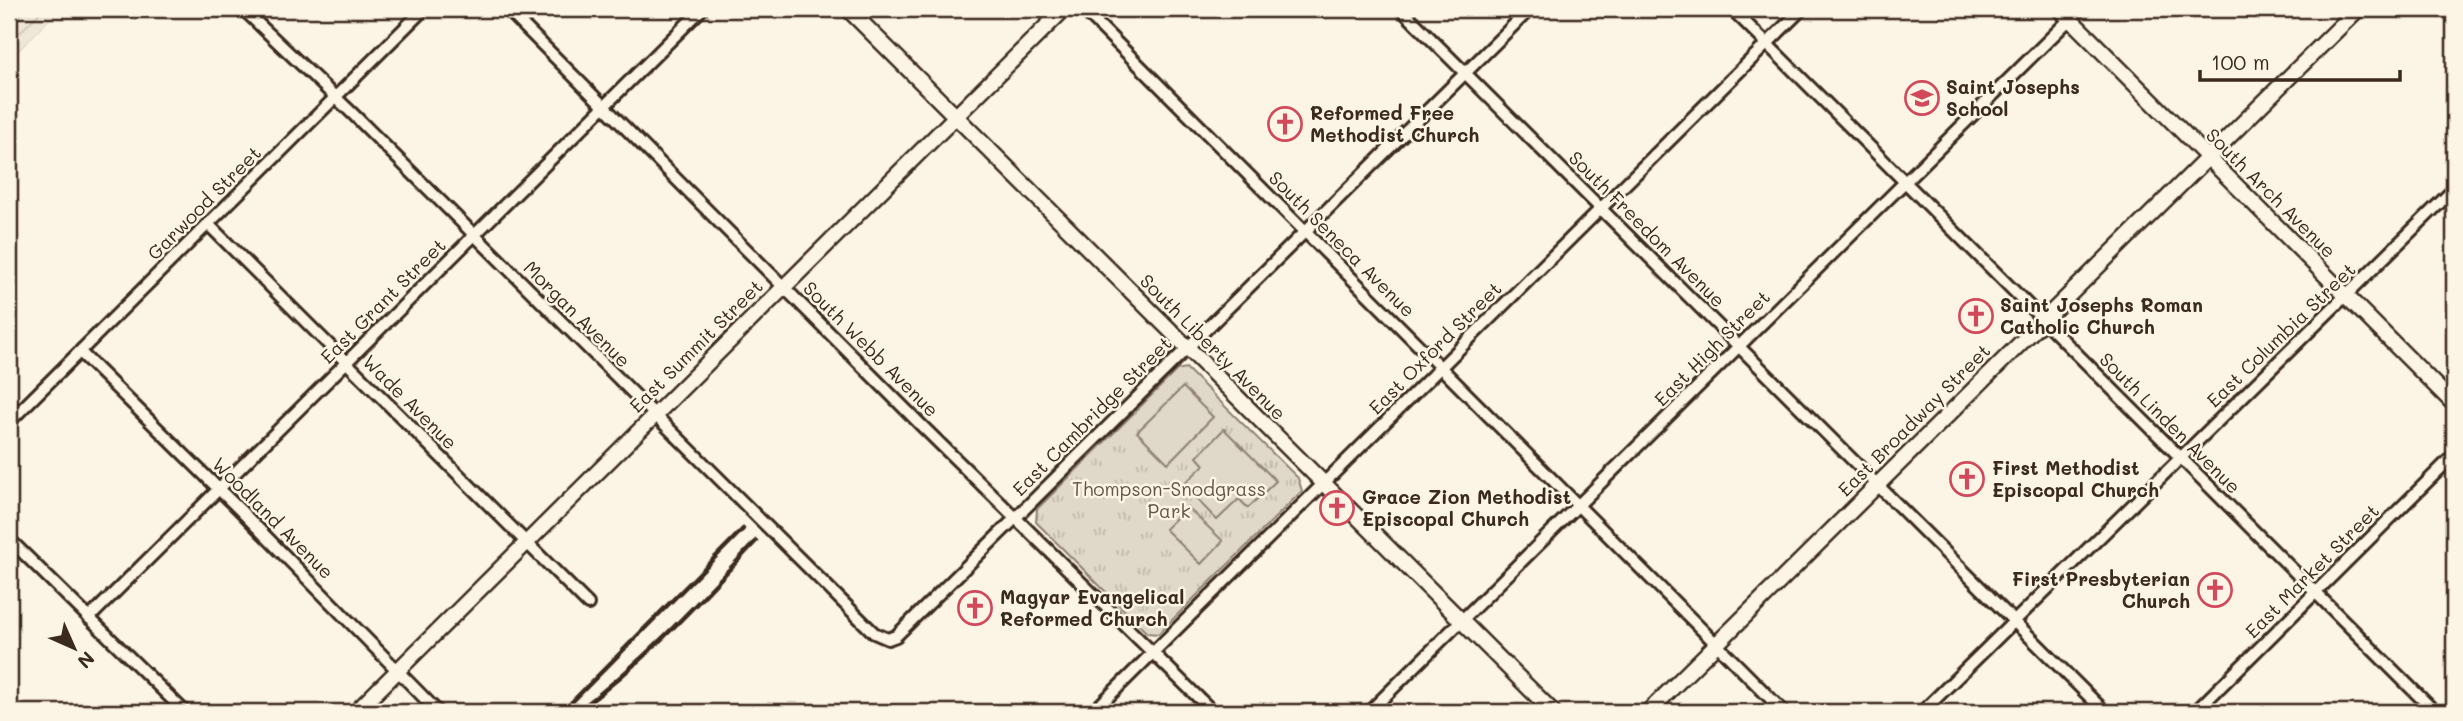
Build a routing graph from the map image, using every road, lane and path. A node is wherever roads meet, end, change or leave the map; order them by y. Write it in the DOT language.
graph roads {
  1 [pos="243,9"];
  2 [pos="424,9"];
  3 [pos="507,9"];
  4 [pos="702,9"];
  5 [pos="848,9"];
  6 [pos="1064,9"];
  7 [pos="1083,9"];
  8 [pos="1401,9"];
  9 [pos="1530,9"];
  10 [pos="1732,9"];
  11 [pos="1802,9"];
  12 [pos="2358,9"];
  13 [pos="2070,12"];
  14 [pos="1766,43"];
  15 [pos="1465,73"];
  16 [pos="335,98"];
  17 [pos="604,105"];
  18 [pos="955,116"];
  19 [pos="2208,157"];
  20 [pos="1904,181"];
  21 [pos="2454,189"];
  22 [pos="1601,209"];
  23 [pos="208,224"];
  24 [pos="1303,232"];
  25 [pos="473,235"];
  26 [pos="784,286"];
  27 [pos="2346,296"];
  28 [pos="2043,319"];
  29 [pos="1738,346"];
  30 [pos="1186,348"];
  31 [pos="80,352"];
  32 [pos="346,363"];
  33 [pos="1440,367"];
  34 [pos="2454,404"];
  35 [pos="654,415"];
  36 [pos="9,422"];
  37 [pos="2454,455"];
  38 [pos="2180,459"];
  39 [pos="1322,484"];
  40 [pos="1877,485"];
  41 [pos="219,489"];
  42 [pos="1578,505"];
  43 [pos="1014,517"];
  44 [pos="9,539"];
  45 [pos="526,542"];
  46 [pos="2315,593"];
  47 [pos="588,604"];
  48 [pos="89,618"];
  49 [pos="1460,621"];
  50 [pos="2015,621"];
  51 [pos="888,639"];
  52 [pos="1717,644"];
  53 [pos="1153,652"];
  54 [pos="398,670"];
  55 [pos="185,712"];
  56 [pos="356,712"];
  57 [pos="438,712"];
  58 [pos="1093,712"];
  59 [pos="1213,712"];
  60 [pos="1369,712"];
  61 [pos="1553,712"];
  62 [pos="1648,712"];
  63 [pos="1784,712"];
  64 [pos="1922,712"];
  65 [pos="2105,712"];
  66 [pos="2195,712"];
  67 [pos="2435,712"];
  1 -- 16 [label="street, Morgan Avenue"];
  2 -- 16 [label="street, Garwood Street"];
  3 -- 17 [label="street, South Webb Avenue"];
  4 -- 17 [label="street, East Grant Street"];
  5 -- 18 [label="street, South Liberty Avenue"];
  6 -- 18 [label="street, East Summit Street"];
  7 -- 24 [label="street, South Seneca Avenue"];
  8 -- 15 [label="street, South Freedom Avenue"];
  9 -- 15 [label="street, East Cambridge Street"];
  10 -- 14 [label="street, South Linden Avenue"];
  11 -- 14 [label="street, East Oxford Street"];
  12 -- 19 [label="street, East Broadway Street"];
  13 -- 19 [label="street, South Arch Avenue"];
  13 -- 20 [label="street, East High Street"];
  14 -- 20 [label="street, South Linden Avenue"];
  14 -- 22 [label="street, East Oxford Street"];
  15 -- 22 [label="street, South Freedom Avenue"];
  15 -- 24 [label="street, East Cambridge Street"];
  16 -- 23 [label="street, Garwood Street"];
  16 -- 25 [label="street, Morgan Avenue"];
  17 -- 25 [label="street, East Grant Street"];
  17 -- 26 [label="street, South Webb Avenue"];
  18 -- 26 [label="street, East Summit Street"];
  18 -- 30 [label="street, South Liberty Avenue"];
  19 -- 27 [label="street, South Arch Avenue"];
  19 -- 28 [label="street, East Broadway Street"];
  20 -- 28 [label="street, South Linden Avenue"];
  20 -- 29 [label="street, East High Street"];
  21 -- 27 [label="street, East Columbia Street"];
  22 -- 29 [label="street, South Freedom Avenue"];
  22 -- 33 [label="street, East Oxford Street"];
  23 -- 31 [label="street, Garwood Street"];
  23 -- 32 [label="street, Wade Avenue"];
  24 -- 30 [label="street, East Cambridge Street"];
  24 -- 33 [label="street, South Seneca Avenue"];
  25 -- 32 [label="street, East Grant Street"];
  25 -- 35 [label="street, Morgan Avenue"];
  26 -- 35 [label="street, East Summit Street"];
  26 -- 43 [label="street, South Webb Avenue"];
  27 -- 34 [label="street, South Arch Avenue"];
  27 -- 38 [label="street, East Columbia Street"];
  28 -- 38 [label="street, South Linden Avenue"];
  28 -- 40 [label="street, East Broadway Street"];
  29 -- 40 [label="street, South Freedom Avenue"];
  29 -- 42 [label="street, East High Street"];
  30 -- 39 [label="street, South Liberty Avenue"];
  30 -- 43 [label="street, East Cambridge Street"];
  31 -- 36 [label="street, Garwood Street"];
  31 -- 41 [label="street, Woodland Avenue"];
  32 -- 41 [label="street, East Grant Street"];
  32 -- 45 [label="street, Wade Avenue"];
  33 -- 39 [label="street, East Oxford Street"];
  33 -- 42 [label="street, South Seneca Avenue"];
  35 -- 45 [label="street, East Summit Street"];
  35 -- 51 [label="street, Morgan Avenue"];
  37 -- 46 [label="street, East Market Street"];
  38 -- 46 [label="street, South Linden Avenue"];
  38 -- 50 [label="street, East Columbia Street"];
  39 -- 49 [label="street, South Liberty Avenue"];
  39 -- 53 [label="street, East Oxford Street"];
  40 -- 50 [label="street, South Freedom Avenue"];
  40 -- 52 [label="street, East Broadway Street"];
  41 -- 48 [label="street, East Grant Street"];
  41 -- 54 [label="street, Woodland Avenue"];
  42 -- 49 [label="street, East High Street"];
  42 -- 52 [label="street, South Seneca Avenue"];
  43 -- 51 [label="street, East Cambridge Street"];
  43 -- 53 [label="street, South Webb Avenue"];
  44 -- 48 [label="street"];
  45 -- 47 [label="street, Wade Avenue"];
  45 -- 54 [label="street, East Summit Street"];
  46 -- 66 [label="street, East Market Street"];
  46 -- 67 [label="street, South Linden Avenue"];
  48 -- 55 [label="street"];
  49 -- 60 [label="street, East High Street"];
  49 -- 61 [label="street, South Liberty Avenue"];
  50 -- 64 [label="street, East Columbia Street"];
  50 -- 65 [label="street, South Freedom Avenue"];
  52 -- 62 [label="street, East Broadway Street"];
  52 -- 63 [label="street, South Seneca Avenue"];
  53 -- 58 [label="street, East Oxford Street"];
  53 -- 59 [label="street, South Webb Avenue"];
  54 -- 56 [label="street, East Summit Street"];
  54 -- 57 [label="street, Woodland Avenue"];
}
